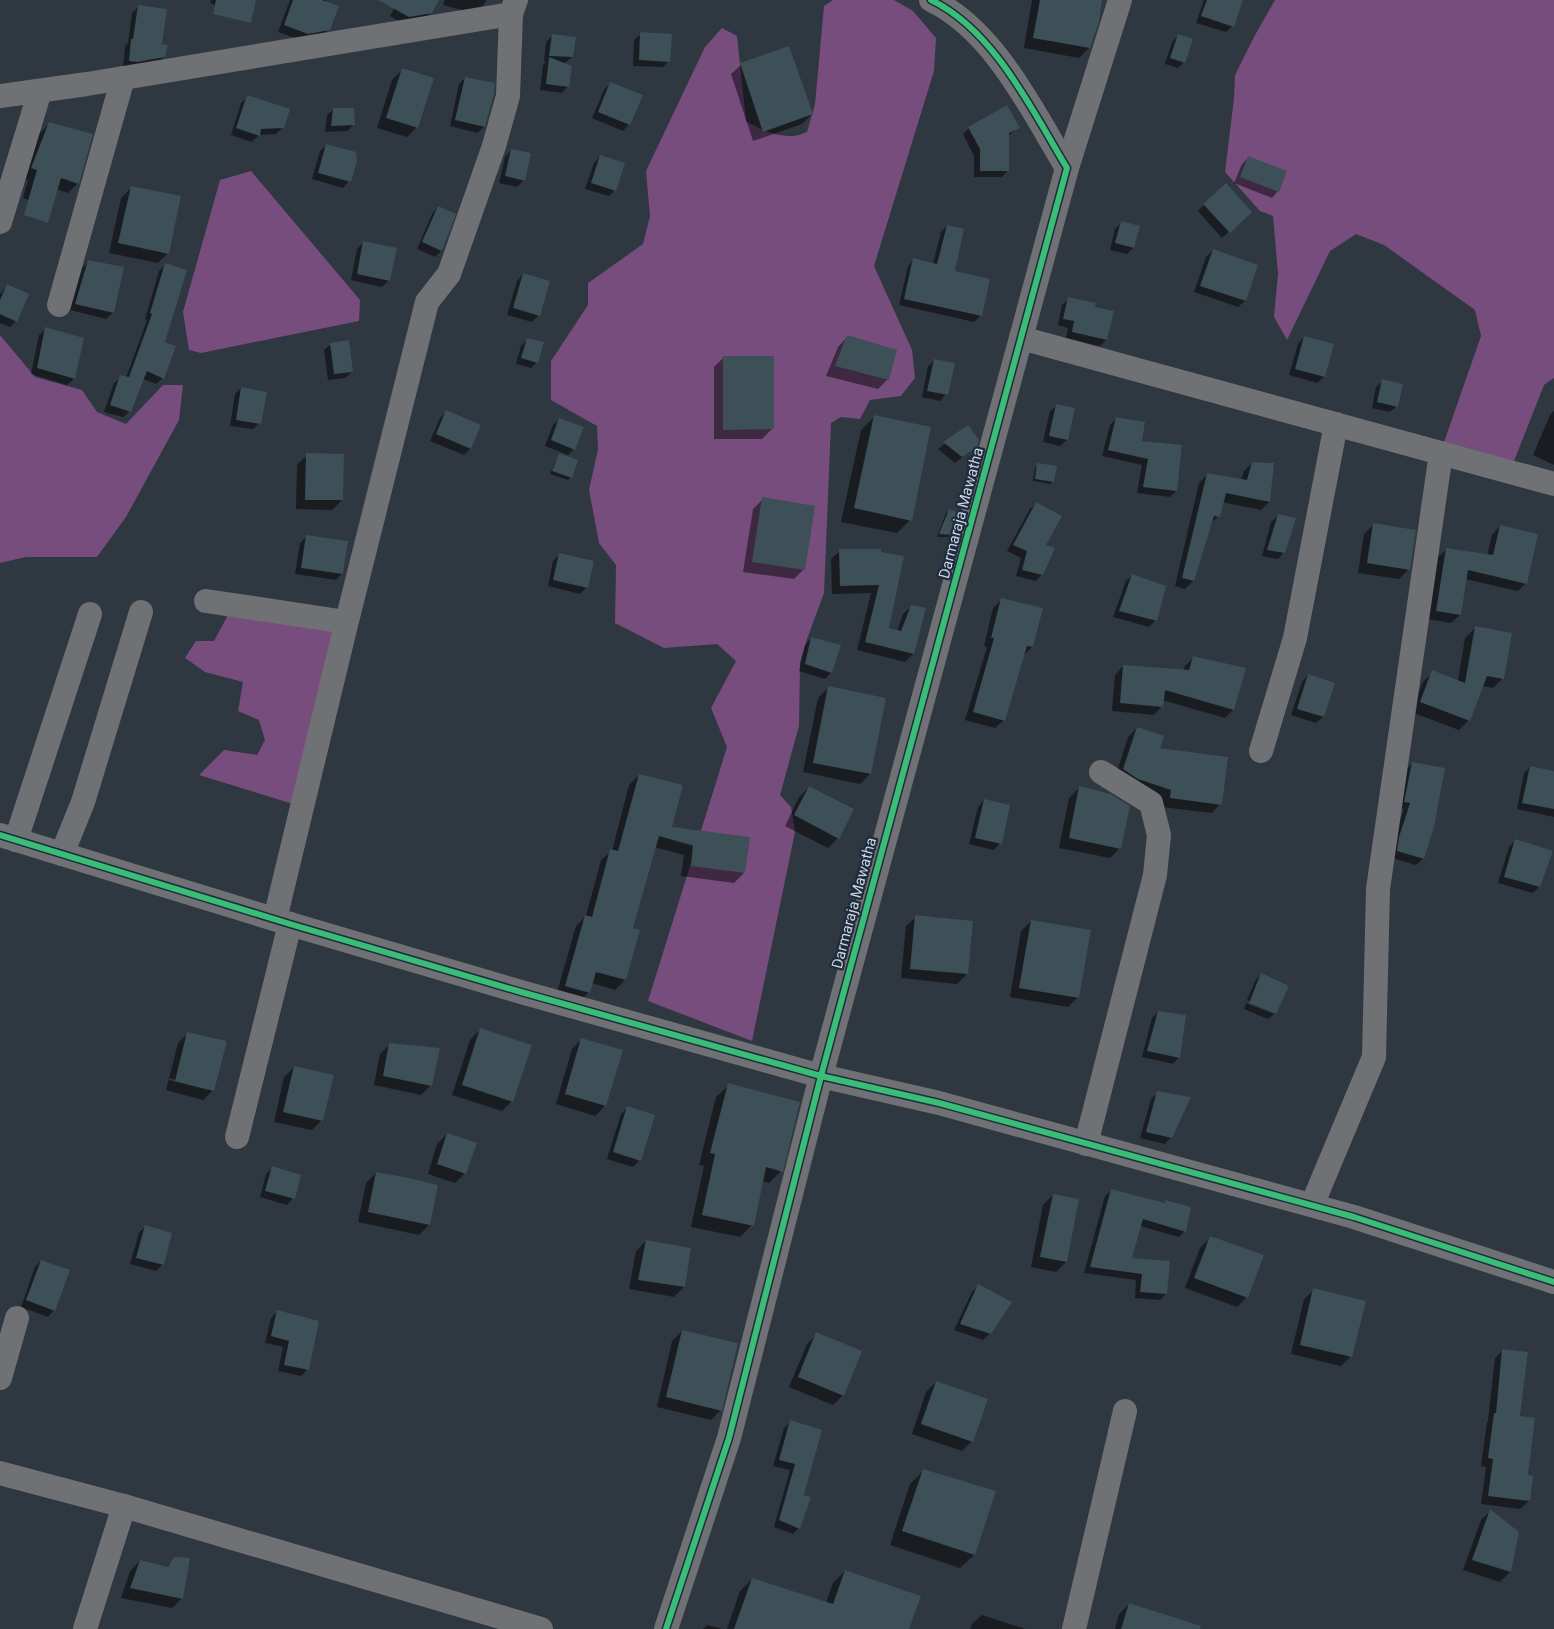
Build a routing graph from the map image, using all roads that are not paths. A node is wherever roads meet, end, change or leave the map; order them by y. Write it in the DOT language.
graph roads {
  1 [pos="931,0"];
  2 [pos="1120,0"];
  3 [pos="514,7"];
  4 [pos="123,78"];
  5 [pos="40,91"];
  6 [pos="0,96"];
  7 [pos="1067,168"];
  8 [pos="0,222"];
  9 [pos="59,305"];
  10 [pos="1021,338"];
  11 [pos="1336,424"];
  12 [pos="1440,453"];
  13 [pos="1554,484"];
  14 [pos="206,601"];
  15 [pos="141,612"];
  16 [pos="90,614"];
  17 [pos="346,622"];
  18 [pos="1261,751"];
  19 [pos="1101,772"];
  20 [pos="8,838"];
  21 [pos="62,854"];
  22 [pos="282,922"];
  23 [pos="821,1076"];
  24 [pos="237,1136"];
  25 [pos="1086,1144"];
  26 [pos="1312,1205"];
  27 [pos="1554,1282"];
  28 [pos="17,1318"];
  29 [pos="0,1378"];
  30 [pos="1125,1411"];
  31 [pos="0,1473"];
  32 [pos="124,1506"];
  33 [pos="85,1629"];
  34 [pos="541,1629"];
  35 [pos="666,1629"];
  36 [pos="1074,1629"];
  1 -- 7 [label="street"];
  2 -- 7 [label="street, Darmaraja Mawatha"];
  3 -- 4 [label="street"];
  3 -- 17 [label="street"];
  4 -- 5 [label="street"];
  4 -- 9 [label="street"];
  5 -- 6 [label="street"];
  5 -- 8 [label="street"];
  7 -- 10 [label="street, Darmaraja Mawatha"];
  10 -- 11 [label="street"];
  10 -- 23 [label="street, Darmaraja Mawatha"];
  11 -- 12 [label="street"];
  11 -- 18 [label="street"];
  12 -- 13 [label="street"];
  12 -- 26 [label="street"];
  14 -- 17 [label="street"];
  15 -- 21 [label="street"];
  16 -- 20 [label="street"];
  17 -- 22 [label="street"];
  19 -- 25 [label="street"];
  20 -- 21 [label="street"];
  21 -- 22 [label="street"];
  22 -- 23 [label="street"];
  22 -- 24 [label="street"];
  23 -- 25 [label="street"];
  23 -- 35 [label="street, Darmaraja Mawatha"];
  25 -- 26 [label="street"];
  26 -- 27 [label="street"];
  28 -- 29 [label="street"];
  30 -- 36 [label="street"];
  31 -- 32 [label="street"];
  32 -- 33 [label="street"];
  32 -- 34 [label="street"];
}
